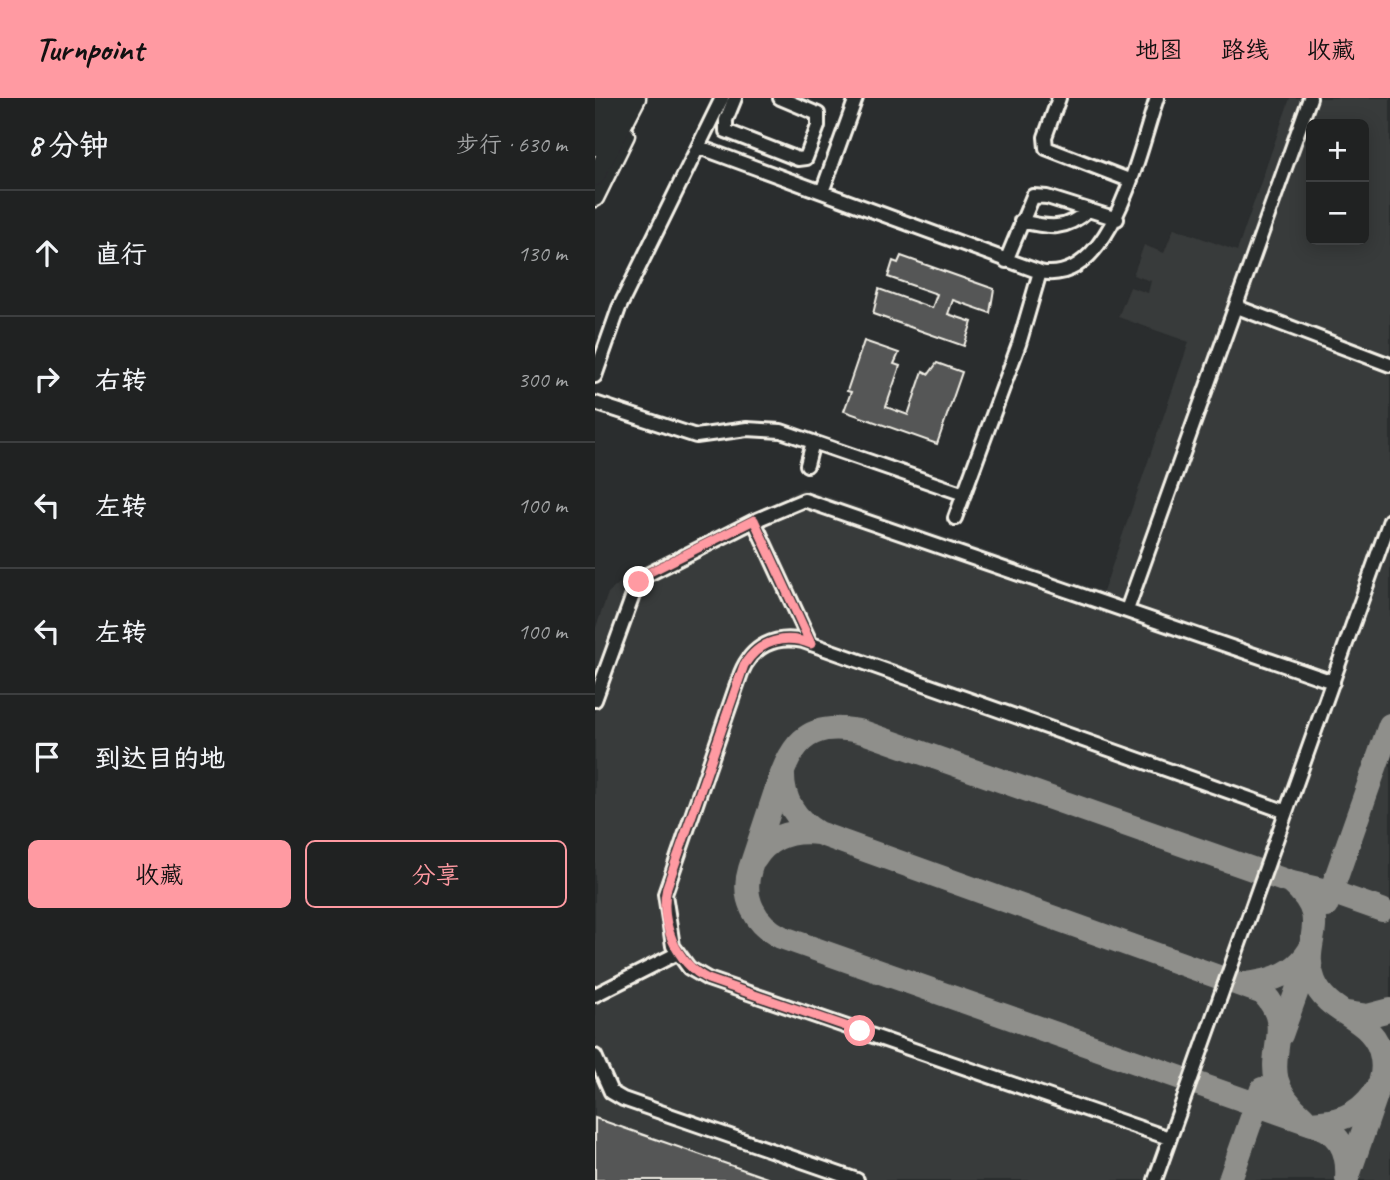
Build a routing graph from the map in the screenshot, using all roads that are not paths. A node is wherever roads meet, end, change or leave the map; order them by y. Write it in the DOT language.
graph roads {
  1 [pos="606,98"];
  2 [pos="619,98"];
  3 [pos="636,98"];
  4 [pos="645,98"];
  5 [pos="780,98"];
  6 [pos="856,98"];
  7 [pos="1059,98"];
  8 [pos="1157,98"];
  9 [pos="1310,98"];
  10 [pos="727,101"];
  11 [pos="595,119"];
  12 [pos="595,127"];
  13 [pos="604,146"];
  14 [pos="699,147"];
  15 [pos="595,177"];
  16 [pos="1129,180"];
  17 [pos="822,192"];
  18 [pos="595,196"];
  19 [pos="1088,210"];
  20 [pos="1117,219"];
  21 [pos="1021,220"];
  22 [pos="1006,261"];
  23 [pos="1040,272"];
  24 [pos="1237,306"];
  25 [pos="1390,365"];
  26 [pos="595,376"];
  27 [pos="595,404"];
  28 [pos="813,442"];
  29 [pos="807,466"];
  30 [pos="964,494"];
  31 [pos="955,518"];
  32 [pos="754,520"];
  33 [pos="1390,520"];
  34 [pos="1127,610"];
  35 [pos="811,644"];
  36 [pos="1332,682"];
  37 [pos="595,700"];
  38 [pos="1284,811"];
  39 [pos="678,953"];
  40 [pos="595,995"];
  41 [pos="595,1056"];
  42 [pos="1169,1138"];
  43 [pos="857,1180"];
  44 [pos="1155,1180"];
  1 -- 11 [label="highway"];
  1 -- 12 [label="main road"];
  2 -- 13 [label="highway"];
  3 -- 13 [label="highway"];
  4 -- 18 [label="main road"];
  5 -- 10 [label="street"];
  6 -- 17 [label="street"];
  7 -- 16 [label="street"];
  8 -- 16 [label="street"];
  9 -- 24 [label="street"];
  10 -- 14 [label="street"];
  13 -- 15 [label="highway"];
  13 -- 18 [label="highway"];
  14 -- 17 [label="street"];
  14 -- 26 [label="street"];
  16 -- 20 [label="street"];
  17 -- 22 [label="street"];
  19 -- 20 [label="street"];
  19 -- 21 [label="street"];
  19 -- 21 [label="street"];
  20 -- 23 [label="street"];
  21 -- 22 [label="street"];
  22 -- 23 [label="street"];
  23 -- 30 [label="street"];
  24 -- 25 [label="street"];
  24 -- 34 [label="street"];
  27 -- 28 [label="street"];
  28 -- 29 [label="street"];
  28 -- 30 [label="street"];
  30 -- 31 [label="street"];
  32 -- 34 [label="street"];
  32 -- 35 [label="street"];
  32 -- 37 [label="street"];
  33 -- 36 [label="street"];
  34 -- 36 [label="street"];
  35 -- 38 [label="street"];
  35 -- 39 [label="street"];
  36 -- 38 [label="street"];
  38 -- 42 [label="street"];
  39 -- 40 [label="street"];
  39 -- 42 [label="street"];
  41 -- 43 [label="street"];
  42 -- 44 [label="street"];
}
